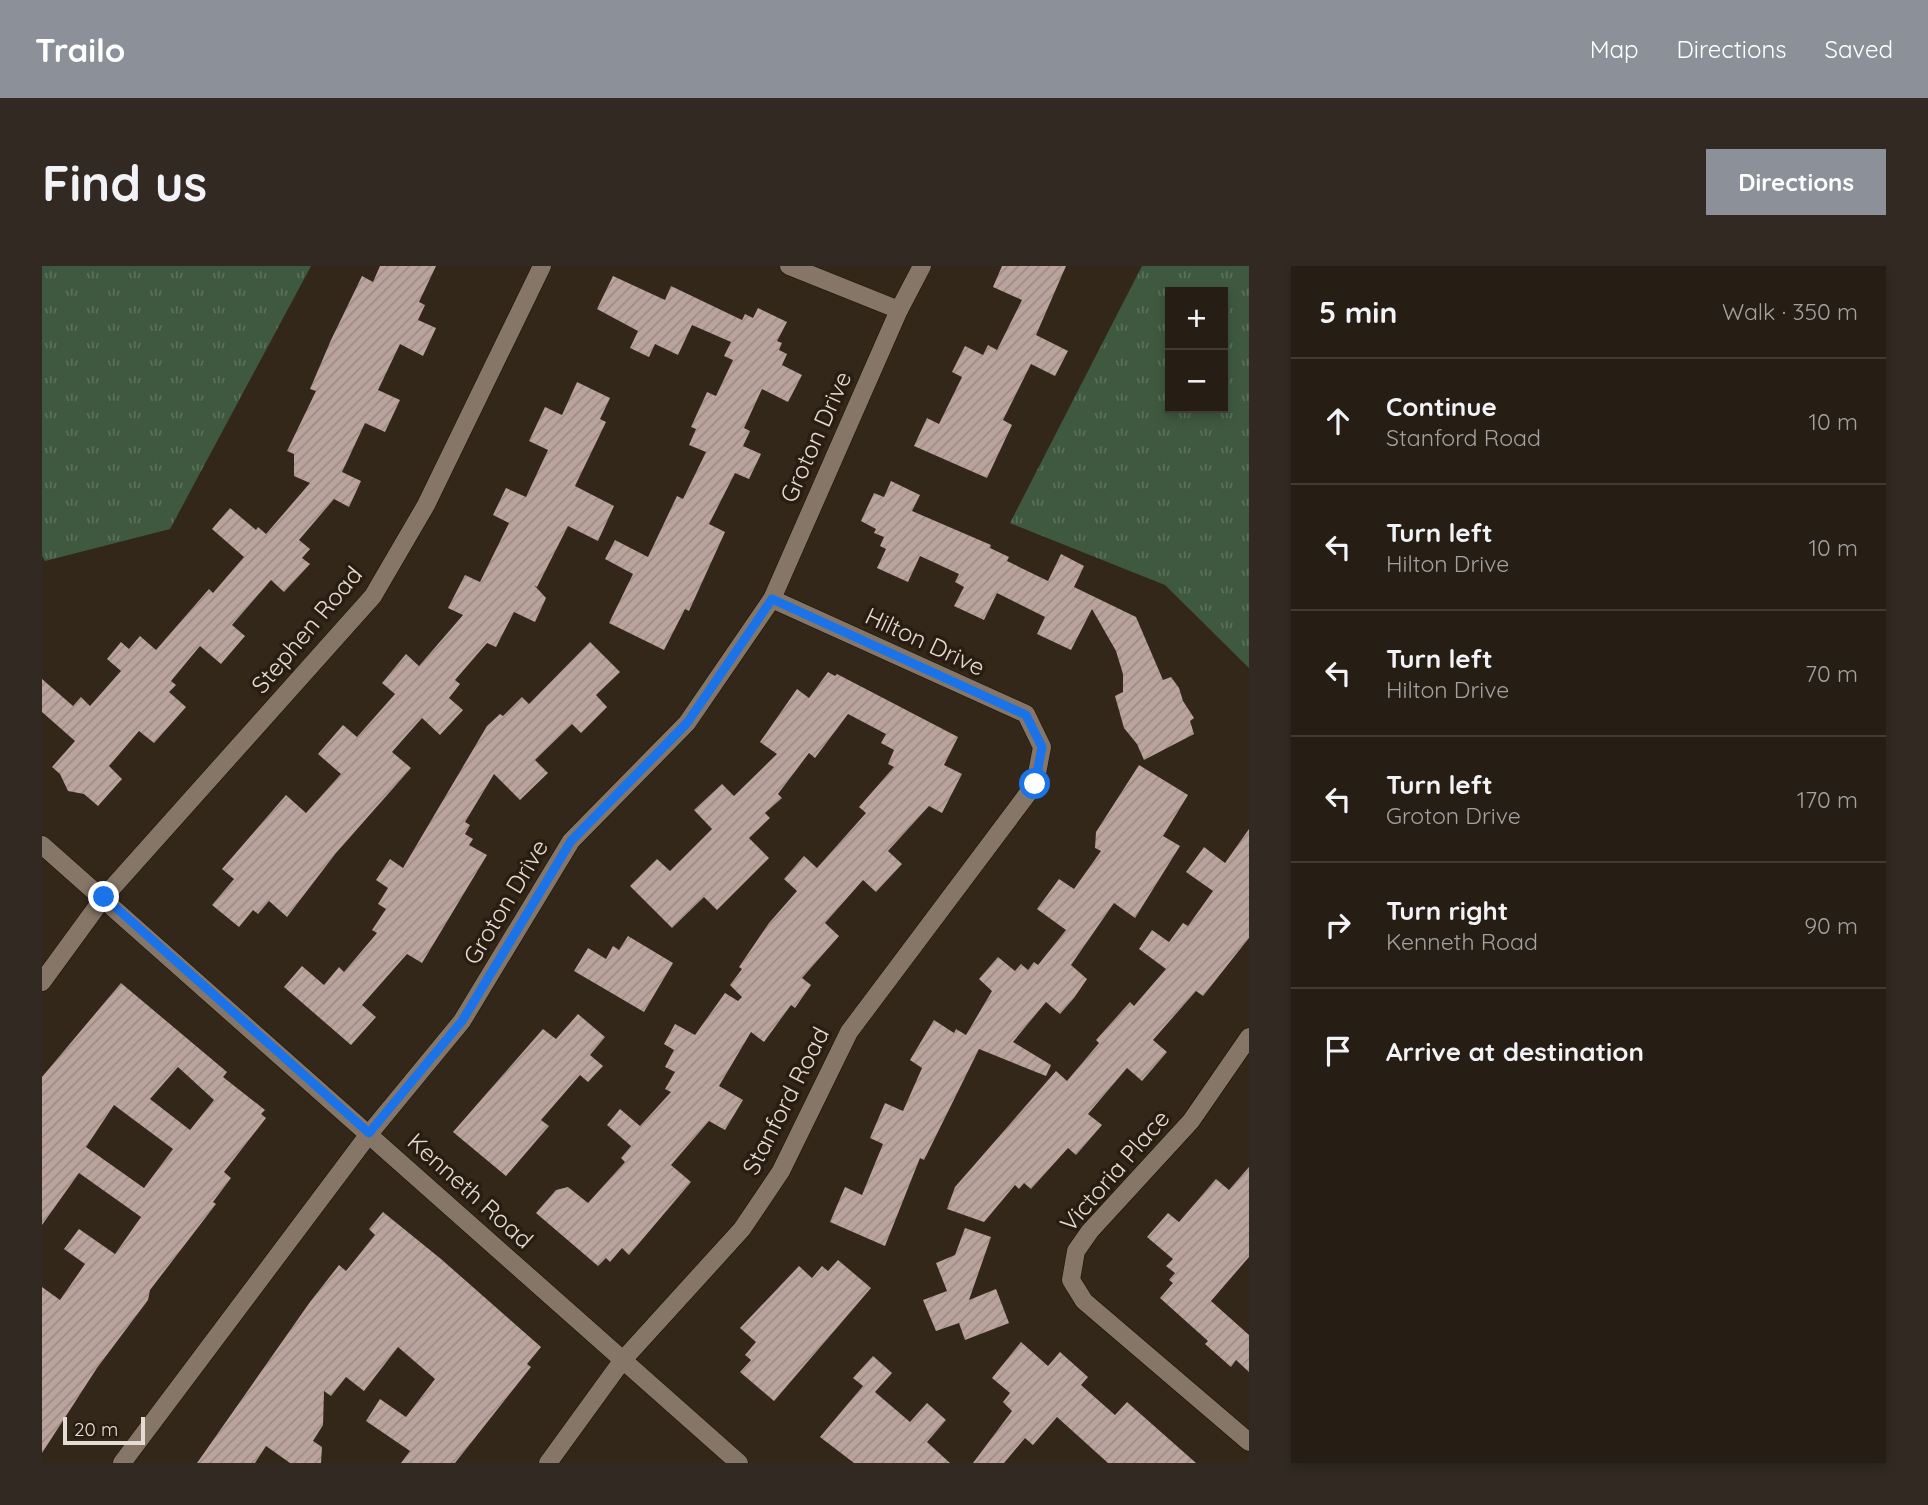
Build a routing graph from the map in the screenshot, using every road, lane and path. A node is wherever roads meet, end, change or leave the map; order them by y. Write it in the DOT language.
graph roads {
  1 [pos="542,266"];
  2 [pos="789,266"];
  3 [pos="922,266"];
  4 [pos="898,310"];
  5 [pos="772,599"];
  6 [pos="1042,747"];
  7 [pos="42,845"];
  8 [pos="104,897"];
  9 [pos="42,982"];
  10 [pos="1249,1037"];
  11 [pos="369,1133"];
  12 [pos="622,1361"];
  13 [pos="1249,1442"];
  14 [pos="122,1463"];
  15 [pos="548,1463"];
  16 [pos="739,1463"];
  1 -- 8 [label="street, Stephen Road"];
  2 -- 4 [label="street"];
  3 -- 4 [label="street, Groton Drive"];
  4 -- 5 [label="street, Groton Drive"];
  5 -- 6 [label="street, Hilton Drive"];
  5 -- 11 [label="street, Groton Drive"];
  6 -- 12 [label="street, Stanford Road"];
  7 -- 8 [label="street, Kenneth Road"];
  8 -- 9 [label="street, Stephen Road"];
  8 -- 11 [label="street, Kenneth Road"];
  10 -- 13 [label="street, Victoria Place"];
  11 -- 12 [label="street, Kenneth Road"];
  11 -- 14 [label="street, Groton Drive"];
  12 -- 15 [label="street, Stanford Road"];
  12 -- 16 [label="street, Kenneth Road"];
}
